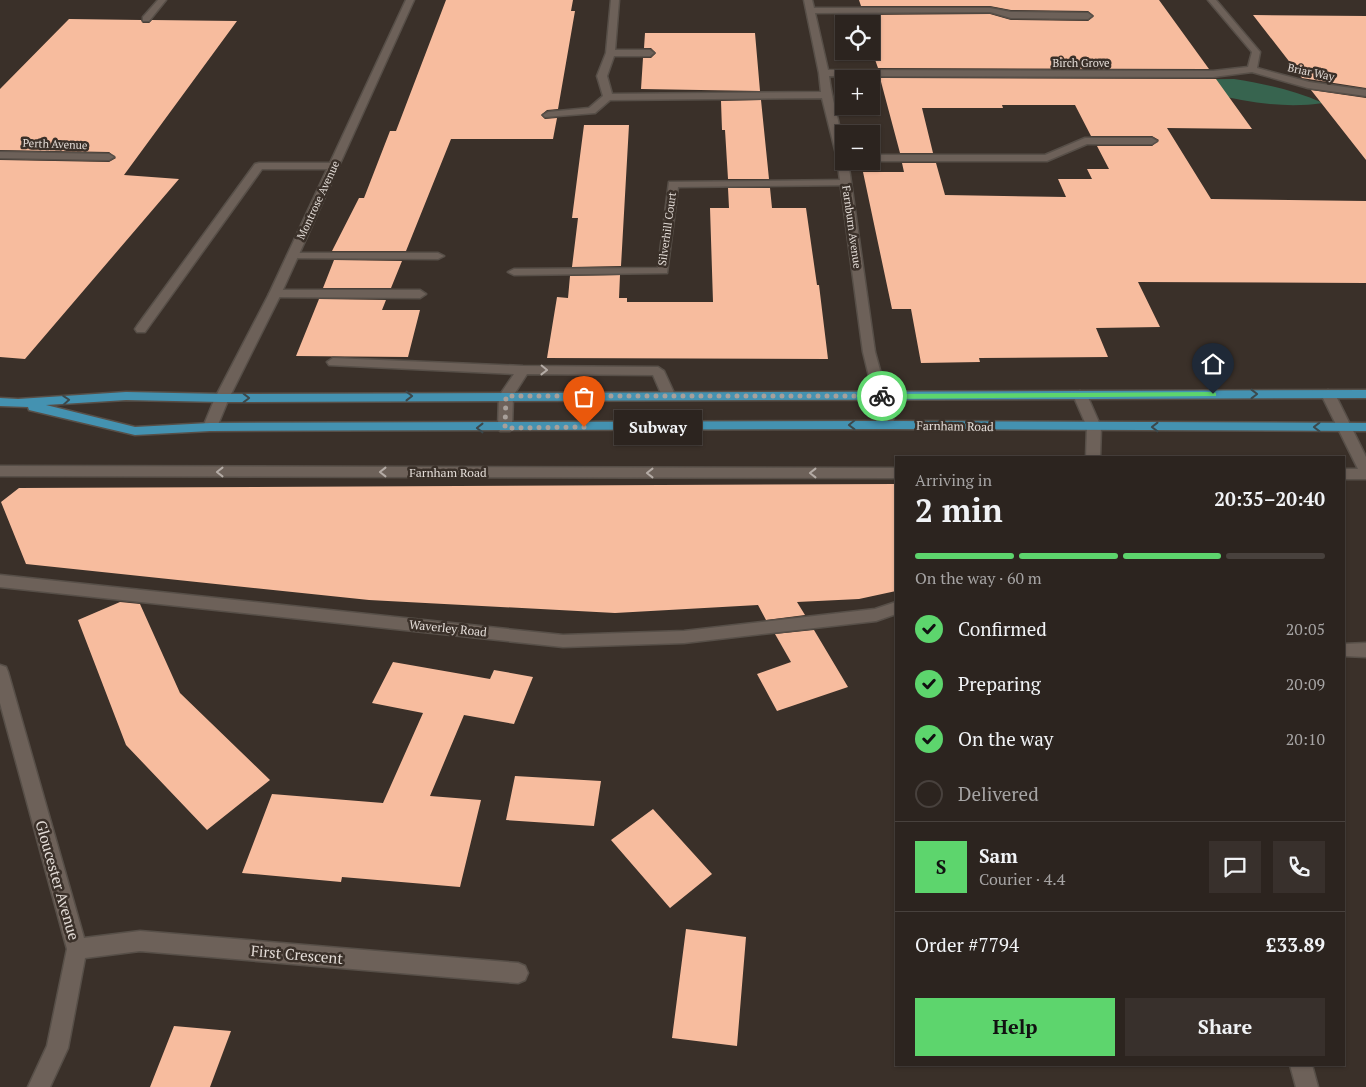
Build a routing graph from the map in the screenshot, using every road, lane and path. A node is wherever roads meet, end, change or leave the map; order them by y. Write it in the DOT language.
graph roads {
  1 [pos="162,0"];
  2 [pos="410,0"];
  3 [pos="615,0"];
  4 [pos="986,0"];
  5 [pos="1212,0"];
  6 [pos="810,5"];
  7 [pos="990,10"];
  8 [pos="1088,16"];
  9 [pos="146,19"];
  10 [pos="610,52"];
  11 [pos="650,53"];
  12 [pos="1252,68"];
  13 [pos="824,73"];
  14 [pos="1366,93"];
  15 [pos="826,95"];
  16 [pos="608,97"];
  17 [pos="548,115"];
  18 [pos="835,128"];
  19 [pos="1152,141"];
  20 [pos="0,154"];
  21 [pos="109,158"];
  22 [pos="880,158"];
  23 [pos="334,166"];
  24 [pos="844,170"];
  25 [pos="845,183"];
  26 [pos="293,256"];
  27 [pos="438,256"];
  28 [pos="514,272"];
  29 [pos="275,294"];
  30 [pos="420,294"];
  31 [pos="141,329"];
  32 [pos="334,362"];
  33 [pos="523,370"];
  34 [pos="1328,394"];
  35 [pos="1366,394"];
  36 [pos="668,395"];
  37 [pos="1080,395"];
  38 [pos="506,396"];
  39 [pos="882,396"];
  40 [pos="222,398"];
  41 [pos="0,402"];
  42 [pos="18,403"];
  43 [pos="888,425"];
  44 [pos="210,427"];
  45 [pos="1094,427"];
  46 [pos="1346,427"];
  47 [pos="1366,427"];
  48 [pos="505,428"];
  49 [pos="1093,456"];
  50 [pos="0,471"];
  51 [pos="1366,472"];
  52 [pos="895,473"];
  53 [pos="1345,474"];
  54 [pos="0,581"];
  55 [pos="895,608"];
  56 [pos="1345,650"];
  57 [pos="1366,650"];
  58 [pos="0,672"];
  59 [pos="77,949"];
  60 [pos="518,973"];
  61 [pos="1301,1066"];
  62 [pos="39,1087"];
  63 [pos="1306,1087"];
  1 -- 9 [label="street"];
  2 -- 23 [label="street, Montrose Avenue"];
  3 -- 10 [label="street"];
  4 -- 7 [label="street"];
  5 -- 12 [label="street"];
  6 -- 7 [label="street"];
  6 -- 13 [label="street, Farnburn Avenue"];
  7 -- 8 [label="street"];
  10 -- 11 [label="street"];
  10 -- 16 [label="street"];
  12 -- 13 [label="street, Birch Grove"];
  12 -- 14 [label="street, Briar Way"];
  13 -- 15 [label="street, Farnburn Avenue"];
  15 -- 16 [label="street"];
  15 -- 18 [label="street, Farnburn Avenue"];
  16 -- 17 [label="street"];
  19 -- 22 [label="street"];
  20 -- 21 [label="street, Perth Avenue"];
  23 -- 26 [label="street, Montrose Avenue"];
  23 -- 31 [label="street"];
  24 -- 25 [label="street, Farnburn Avenue"];
  25 -- 28 [label="street, Silverhill Court"];
  25 -- 39 [label="street, Farnburn Avenue"];
  26 -- 27 [label="street"];
  26 -- 29 [label="street, Montrose Avenue"];
  29 -- 30 [label="street"];
  29 -- 40 [label="street, Montrose Avenue"];
  32 -- 33 [label="street"];
  33 -- 36 [label="street, one-way"];
  33 -- 38 [label="street"];
  34 -- 35 [label="main road, Farnham Road"];
  37 -- 34 [label="main road, Farnham Road, one-way"];
  34 -- 46 [label="street"];
  36 -- 38 [label="main road, Farnham Road"];
  36 -- 39 [label="main road, Farnham Road"];
  37 -- 39 [label="main road, Farnham Road"];
  37 -- 45 [label="street"];
  40 -- 38 [label="main road, Farnham Road, one-way"];
  38 -- 48 [label="street"];
  39 -- 43 [label="street, Farnburn Avenue"];
  42 -- 40 [label="main road, Farnham Road, one-way"];
  40 -- 44 [label="street, Montrose Avenue"];
  41 -- 42 [label="main road, Farnham Road"];
  42 -- 44 [label="main road, Farnham Road"];
  43 -- 45 [label="main road, Farnham Road"];
  43 -- 48 [label="main road, Farnham Road, one-way"];
  48 -- 44 [label="main road, Farnham Road, one-way"];
  46 -- 45 [label="main road, Farnham Road, one-way"];
  45 -- 49 [label="street"];
  46 -- 47 [label="main road, Farnham Road"];
  46 -- 51 [label="street"];
  52 -- 50 [label="street, Farnham Road, one-way"];
  51 -- 53 [label="street"];
  54 -- 55 [label="street, Waverley Road"];
  56 -- 57 [label="street"];
  58 -- 59 [label="street, Gloucester Avenue"];
  59 -- 60 [label="street, First Crescent"];
  59 -- 62 [label="street, Gloucester Avenue"];
  61 -- 63 [label="street"];
}
